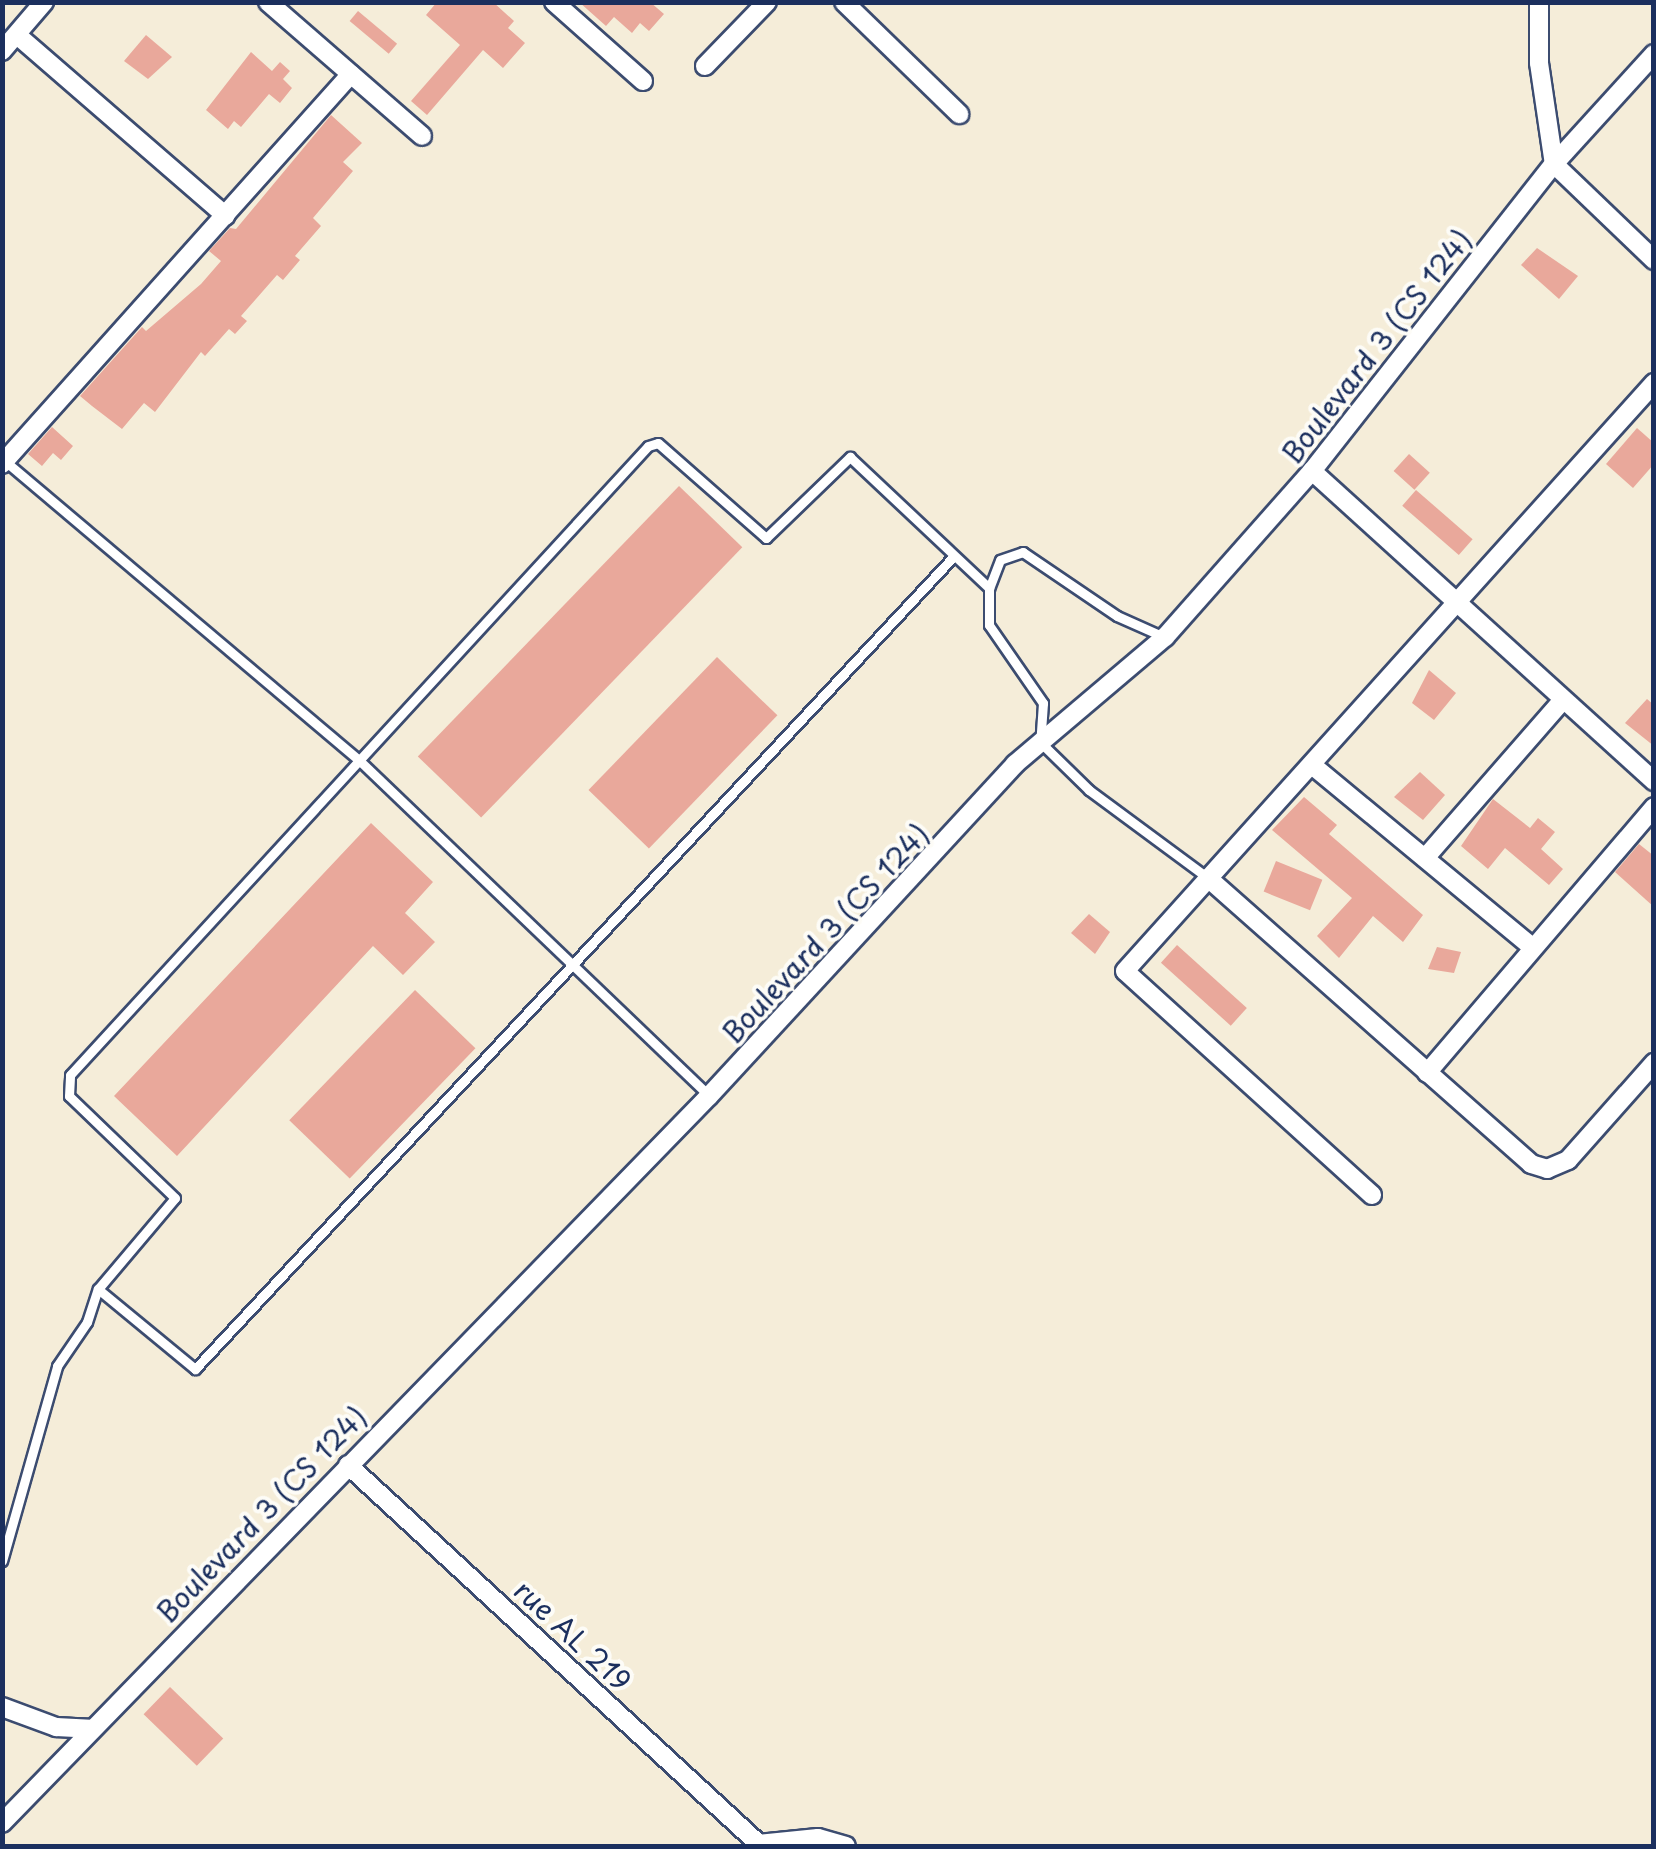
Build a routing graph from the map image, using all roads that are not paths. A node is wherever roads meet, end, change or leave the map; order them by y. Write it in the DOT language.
graph roads {
  1 [pos="44,2"];
  2 [pos="268,2"];
  3 [pos="554,2"];
  4 [pos="768,2"];
  5 [pos="844,2"];
  6 [pos="1539,2"];
  7 [pos="16,35"];
  8 [pos="2,51"];
  9 [pos="1654,54"];
  10 [pos="705,66"];
  11 [pos="351,74"];
  12 [pos="643,82"];
  13 [pos="960,114"];
  14 [pos="422,136"];
  15 [pos="1554,164"];
  16 [pos="226,216"];
  17 [pos="1654,260"];
  18 [pos="1654,383"];
  19 [pos="7,452"];
  20 [pos="1312,472"];
  21 [pos="954,556"];
  22 [pos="989,588"];
  23 [pos="1456,604"];
  24 [pos="1165,637"];
  25 [pos="1563,700"];
  26 [pos="1040,742"];
  27 [pos="359,760"];
  28 [pos="1312,765"];
  29 [pos="1654,781"];
  30 [pos="1654,807"];
  31 [pos="1425,858"];
  32 [pos="1208,878"];
  33 [pos="1531,946"];
  34 [pos="570,968"];
  35 [pos="1654,1063"];
  36 [pos="1427,1073"];
  37 [pos="709,1096"];
  38 [pos="1372,1195"];
  39 [pos="98,1289"];
  40 [pos="348,1464"];
  41 [pos="2,1561"];
  42 [pos="2,1707"];
  43 [pos="90,1729"];
  44 [pos="68,1752"];
  45 [pos="2,1807"];
  46 [pos="2,1823"];
  47 [pos="759,1845"];
  48 [pos="846,1846"];
  1 -- 7 [label="street"];
  2 -- 11 [label="street"];
  3 -- 12 [label="street"];
  4 -- 10 [label="street"];
  5 -- 13 [label="street"];
  6 -- 15 [label="street"];
  7 -- 8 [label="street"];
  7 -- 16 [label="street"];
  9 -- 15 [label="street, Boulevard 3 (CS 124)"];
  11 -- 14 [label="street"];
  11 -- 16 [label="street"];
  15 -- 17 [label="street"];
  15 -- 20 [label="street, Boulevard 3 (CS 124)"];
  16 -- 19 [label="street"];
  18 -- 23 [label="street"];
  19 -- 27 [label="lane"];
  20 -- 23 [label="street"];
  20 -- 24 [label="street, Boulevard 3 (CS 124)"];
  21 -- 22 [label="lane"];
  21 -- 27 [label="lane"];
  21 -- 34 [label="lane"];
  22 -- 24 [label="lane"];
  22 -- 26 [label="lane"];
  23 -- 25 [label="street"];
  23 -- 28 [label="street"];
  24 -- 26 [label="street, Boulevard 3 (CS 124)"];
  25 -- 29 [label="street"];
  25 -- 31 [label="street"];
  26 -- 32 [label="lane"];
  26 -- 37 [label="street, Boulevard 3 (CS 124)"];
  27 -- 34 [label="lane"];
  27 -- 39 [label="lane"];
  28 -- 31 [label="street"];
  28 -- 32 [label="street"];
  30 -- 33 [label="street"];
  31 -- 33 [label="street"];
  32 -- 36 [label="street"];
  32 -- 38 [label="street"];
  33 -- 36 [label="street"];
  34 -- 37 [label="lane"];
  34 -- 39 [label="lane"];
  35 -- 36 [label="street"];
  37 -- 40 [label="street, Boulevard 3 (CS 124)"];
  39 -- 41 [label="lane"];
  40 -- 43 [label="street, Boulevard 3 (CS 124)"];
  40 -- 47 [label="street, rue AL 219"];
  42 -- 43 [label="street"];
  43 -- 44 [label="street, Boulevard 3 (CS 124)"];
  44 -- 45 [label="street"];
  44 -- 46 [label="street, Boulevard 3 (CS 124)"];
  47 -- 48 [label="street"];
}
